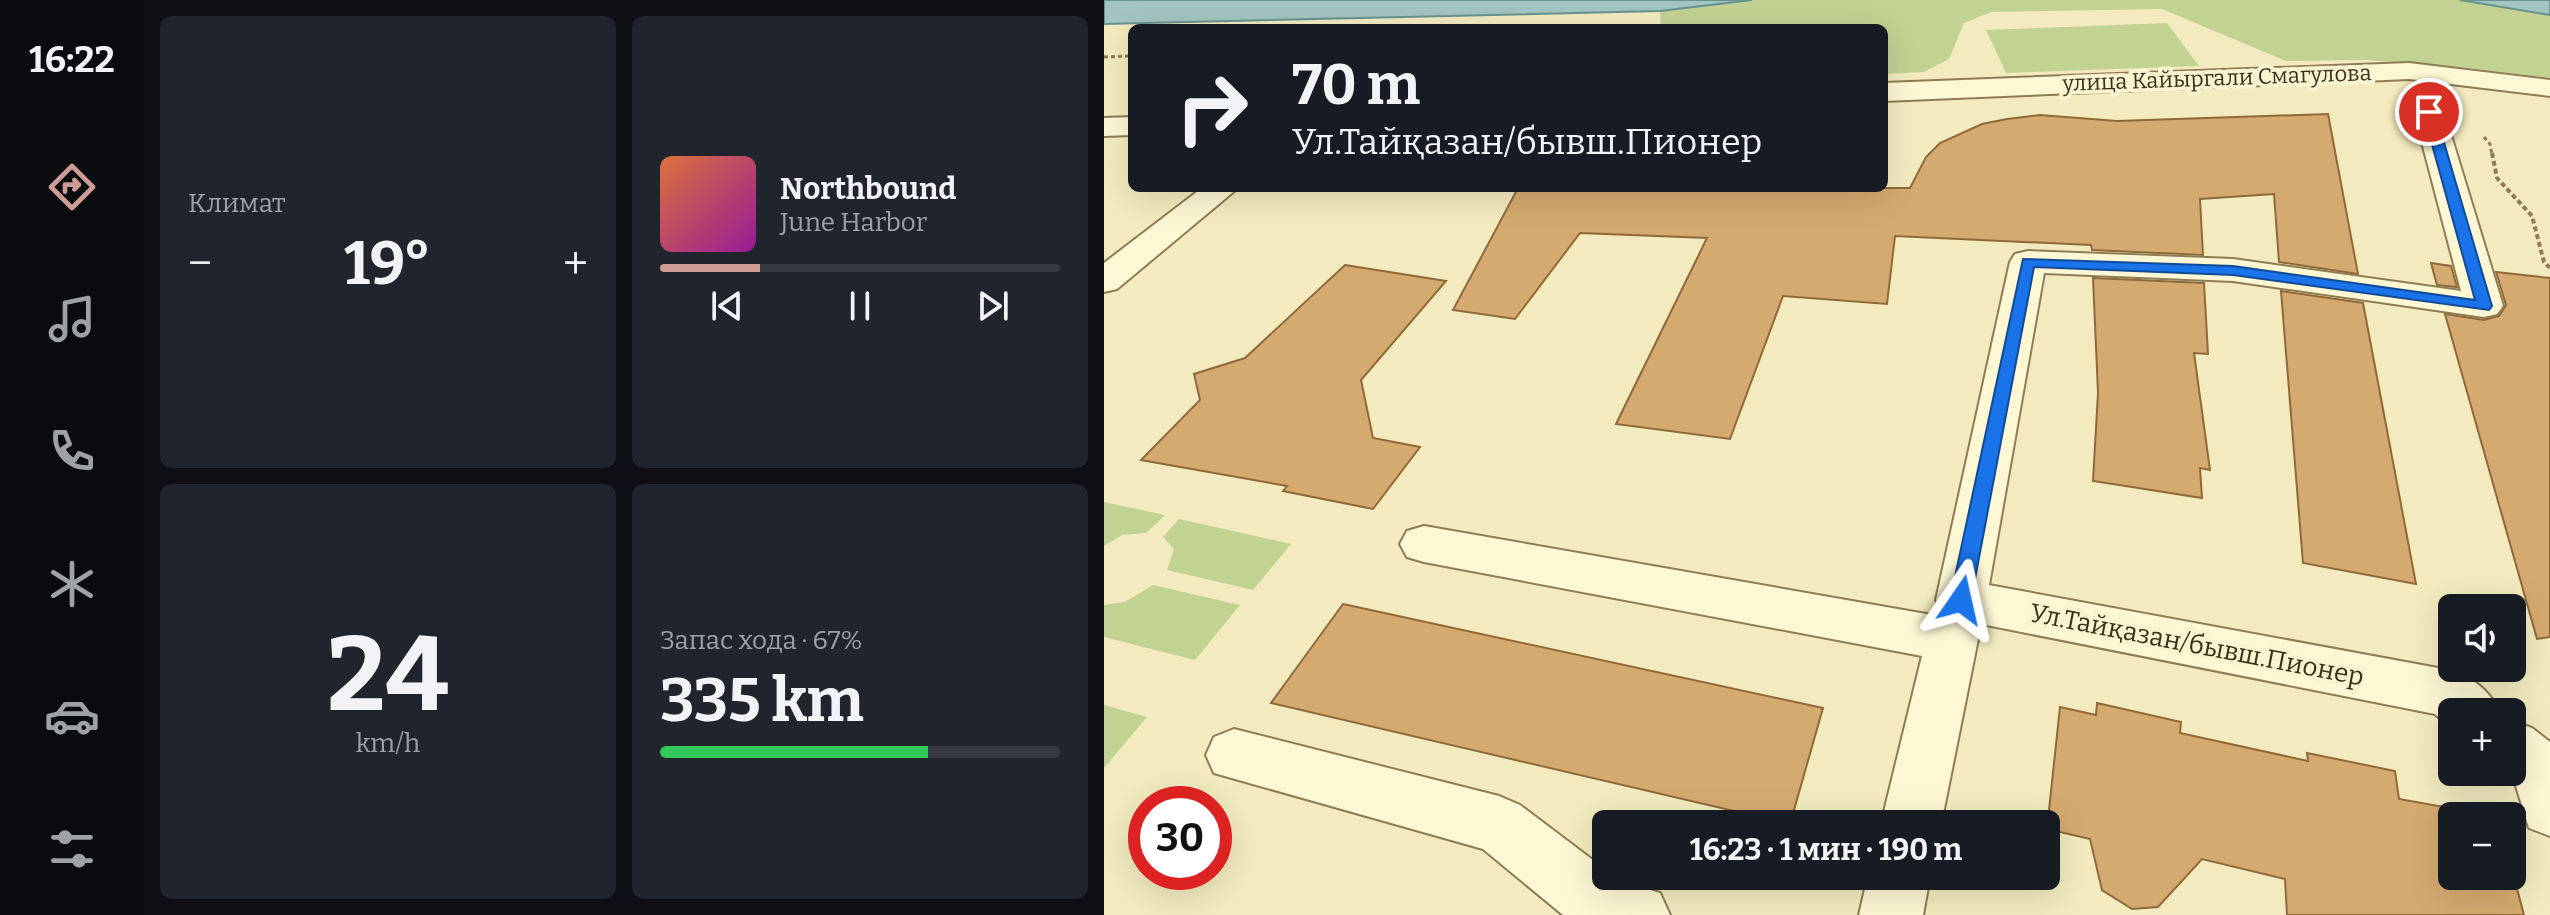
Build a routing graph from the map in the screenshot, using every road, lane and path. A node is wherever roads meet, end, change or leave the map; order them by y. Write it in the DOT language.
graph roads {
  1 [pos="1128,56"];
  2 [pos="1104,57"];
  3 [pos="2550,88"];
  4 [pos="1888,92"];
  5 [pos="2429,112"];
  6 [pos="1128,126"];
  7 [pos="1104,127"];
  8 [pos="2481,133"];
  9 [pos="1217,192"];
  10 [pos="2550,268"];
  11 [pos="1104,281"];
  12 [pos="1424,544"];
  13 [pos="1956,620"];
  14 [pos="2455,698"];
  15 [pos="1234,755"];
  16 [pos="2526,757"];
  17 [pos="2550,808"];
  18 [pos="1914,810"];
  19 [pos="1896,890"];
  20 [pos="1638,915"];
  21 [pos="1891,915"];
  1 -- 2 [label="path"];
  3 -- 4 [label="street, улица Кайыргали Смагулова"];
  5 -- 13 [label="street"];
  6 -- 7 [label="street"];
  8 -- 10 [label="path"];
  9 -- 11 [label="street"];
  12 -- 13 [label="street, Ул.Тайқазан/бывш.Пионер"];
  13 -- 14 [label="street, Ул.Тайқазан/бывш.Пионер"];
  13 -- 18 [label="street"];
  15 -- 20 [label="street"];
  16 -- 17 [label="street"];
  19 -- 21 [label="street"];
}
